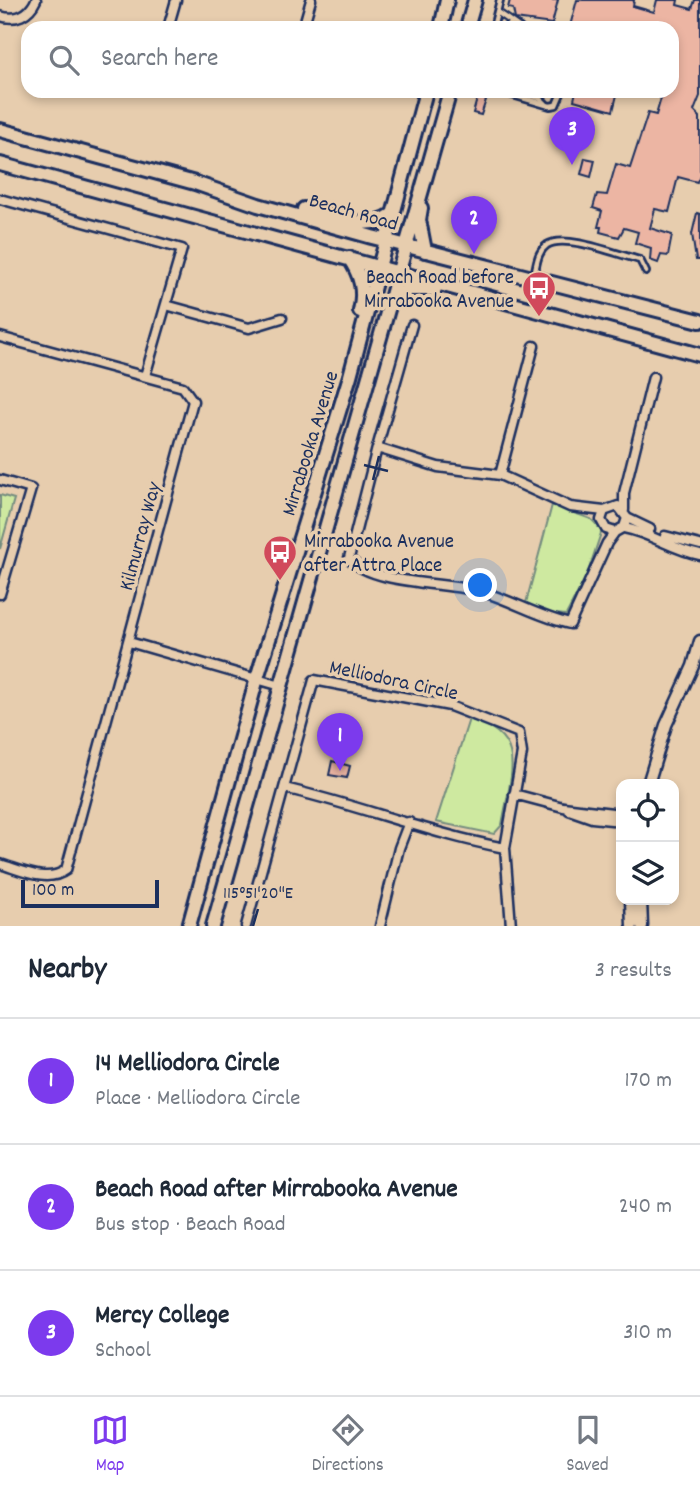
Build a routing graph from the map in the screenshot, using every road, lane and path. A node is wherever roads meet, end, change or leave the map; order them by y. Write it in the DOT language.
graph roads {
  1 [pos="36,0"];
  2 [pos="176,0"];
  3 [pos="311,0"];
  4 [pos="447,0"];
  5 [pos="475,0"];
  6 [pos="500,0"];
  7 [pos="497,12"];
  8 [pos="0,16"];
  9 [pos="170,21"];
  10 [pos="305,21"];
  11 [pos="442,21"];
  12 [pos="469,21"];
  13 [pos="495,21"];
  14 [pos="510,21"];
  15 [pos="424,98"];
  16 [pos="448,98"];
  17 [pos="522,98"];
  18 [pos="540,98"];
  19 [pos="559,98"];
  20 [pos="546,105"];
  21 [pos="445,106"];
  22 [pos="0,130"];
  23 [pos="0,164"];
  24 [pos="0,199"];
  25 [pos="278,210"];
  26 [pos="393,214"];
  27 [pos="387,240"];
  28 [pos="405,246"];
  29 [pos="425,251"];
  30 [pos="349,258"];
  31 [pos="380,267"];
  32 [pos="397,272"];
  33 [pos="646,272"];
  34 [pos="534,276"];
  35 [pos="492,296"];
  36 [pos="388,303"];
  37 [pos="166,305"];
  38 [pos="282,318"];
  39 [pos="697,321"];
  40 [pos="412,325"];
  41 [pos="0,337"];
  42 [pos="534,346"];
  43 [pos="700,355"];
  44 [pos="145,376"];
  45 [pos="350,376"];
  46 [pos="653,377"];
  47 [pos="377,448"];
  48 [pos="500,475"];
  49 [pos="0,480"];
  50 [pos="624,493"];
  51 [pos="613,506"];
  52 [pos="588,511"];
  53 [pos="604,511"];
  54 [pos="626,514"];
  55 [pos="603,525"];
  56 [pos="620,530"];
  57 [pos="607,543"];
  58 [pos="700,545"];
  59 [pos="700,555"];
  60 [pos="0,594"];
  61 [pos="700,641"];
  62 [pos="129,642"];
  63 [pos="696,663"];
  64 [pos="257,678"];
  65 [pos="281,686"];
  66 [pos="650,779"];
  67 [pos="284,788"];
  68 [pos="514,794"];
  69 [pos="563,807"];
  70 [pos="616,813"];
  71 [pos="616,820"];
  72 [pos="409,822"];
  73 [pos="505,848"];
  74 [pos="0,864"];
  75 [pos="631,905"];
  76 [pos="641,905"];
  77 [pos="189,926"];
  78 [pos="213,926"];
  79 [pos="246,926"];
  80 [pos="380,926"];
  81 [pos="511,926"];
  82 [pos="632,926"];
  83 [pos="642,926"];
  1 -- 8 [label="street"];
  2 -- 9 [label="street"];
  3 -- 10 [label="street"];
  4 -- 11 [label="main road"];
  5 -- 12 [label="main road"];
  6 -- 7 [label="lane"];
  7 -- 13 [label="lane"];
  7 -- 14 [label="lane"];
  15 -- 26 [label="main road, Mirrabooka Avenue"];
  16 -- 21 [label="main road, Mirrabooka Avenue"];
  17 -- 20 [label="lane"];
  18 -- 20 [label="lane"];
  19 -- 20 [label="lane"];
  21 -- 28 [label="main road, Mirrabooka Avenue"];
  21 -- 29 [label="main road"];
  22 -- 25 [label="main road, Beach Road"];
  23 -- 30 [label="main road"];
  24 -- 37 [label="street"];
  25 -- 26 [label="main road"];
  25 -- 27 [label="main road, Beach Road"];
  26 -- 27 [label="main road, Mirrabooka Avenue"];
  27 -- 28 [label="main road, Beach Road"];
  27 -- 31 [label="main road, Mirrabooka Avenue"];
  28 -- 29 [label="main road, Beach Road"];
  28 -- 32 [label="main road, Mirrabooka Avenue"];
  29 -- 34 [label="main road, Beach Road"];
  30 -- 31 [label="main road"];
  30 -- 45 [label="main road"];
  31 -- 32 [label="main road"];
  31 -- 45 [label="main road, Mirrabooka Avenue"];
  32 -- 35 [label="main road"];
  32 -- 36 [label="main road, Mirrabooka Avenue"];
  33 -- 34 [label="lane"];
  34 -- 39 [label="main road, Beach Road"];
  35 -- 36 [label="main road"];
  35 -- 43 [label="main road"];
  36 -- 65 [label="main road, Mirrabooka Avenue"];
  37 -- 38 [label="street"];
  37 -- 44 [label="street"];
  40 -- 47 [label="street"];
  41 -- 44 [label="street, Kilmurray Way"];
  42 -- 48 [label="street"];
  44 -- 62 [label="street, Kilmurray Way"];
  45 -- 64 [label="main road, Mirrabooka Avenue"];
  46 -- 50 [label="street"];
  47 -- 48 [label="street"];
  47 -- 57 [label="street"];
  48 -- 52 [label="street"];
  49 -- 60 [label="street"];
  50 -- 51 [label="street"];
  50 -- 54 [label="street"];
  51 -- 53 [label="street"];
  51 -- 54 [label="street"];
  52 -- 53 [label="street"];
  52 -- 55 [label="street"];
  53 -- 55 [label="street"];
  54 -- 56 [label="street"];
  54 -- 58 [label="street"];
  55 -- 56 [label="street"];
  55 -- 57 [label="street"];
  56 -- 57 [label="street"];
  56 -- 59 [label="street"];
  61 -- 63 [label="street"];
  62 -- 64 [label="street"];
  62 -- 74 [label="street, Kilmurray Way"];
  63 -- 66 [label="street"];
  64 -- 65 [label="street"];
  64 -- 77 [label="main road, Mirrabooka Avenue"];
  65 -- 78 [label="main road, Mirrabooka Avenue"];
  67 -- 68 [label="street, Melliodora Circle"];
  67 -- 72 [label="street"];
  67 -- 79 [label="street"];
  68 -- 69 [label="street"];
  68 -- 73 [label="street, Melliodora Circle"];
  69 -- 70 [label="street"];
  69 -- 71 [label="street"];
  72 -- 73 [label="street"];
  72 -- 80 [label="street"];
  73 -- 81 [label="street, Melliodora Circle"];
  75 -- 82 [label="street"];
  76 -- 83 [label="street"];
}
